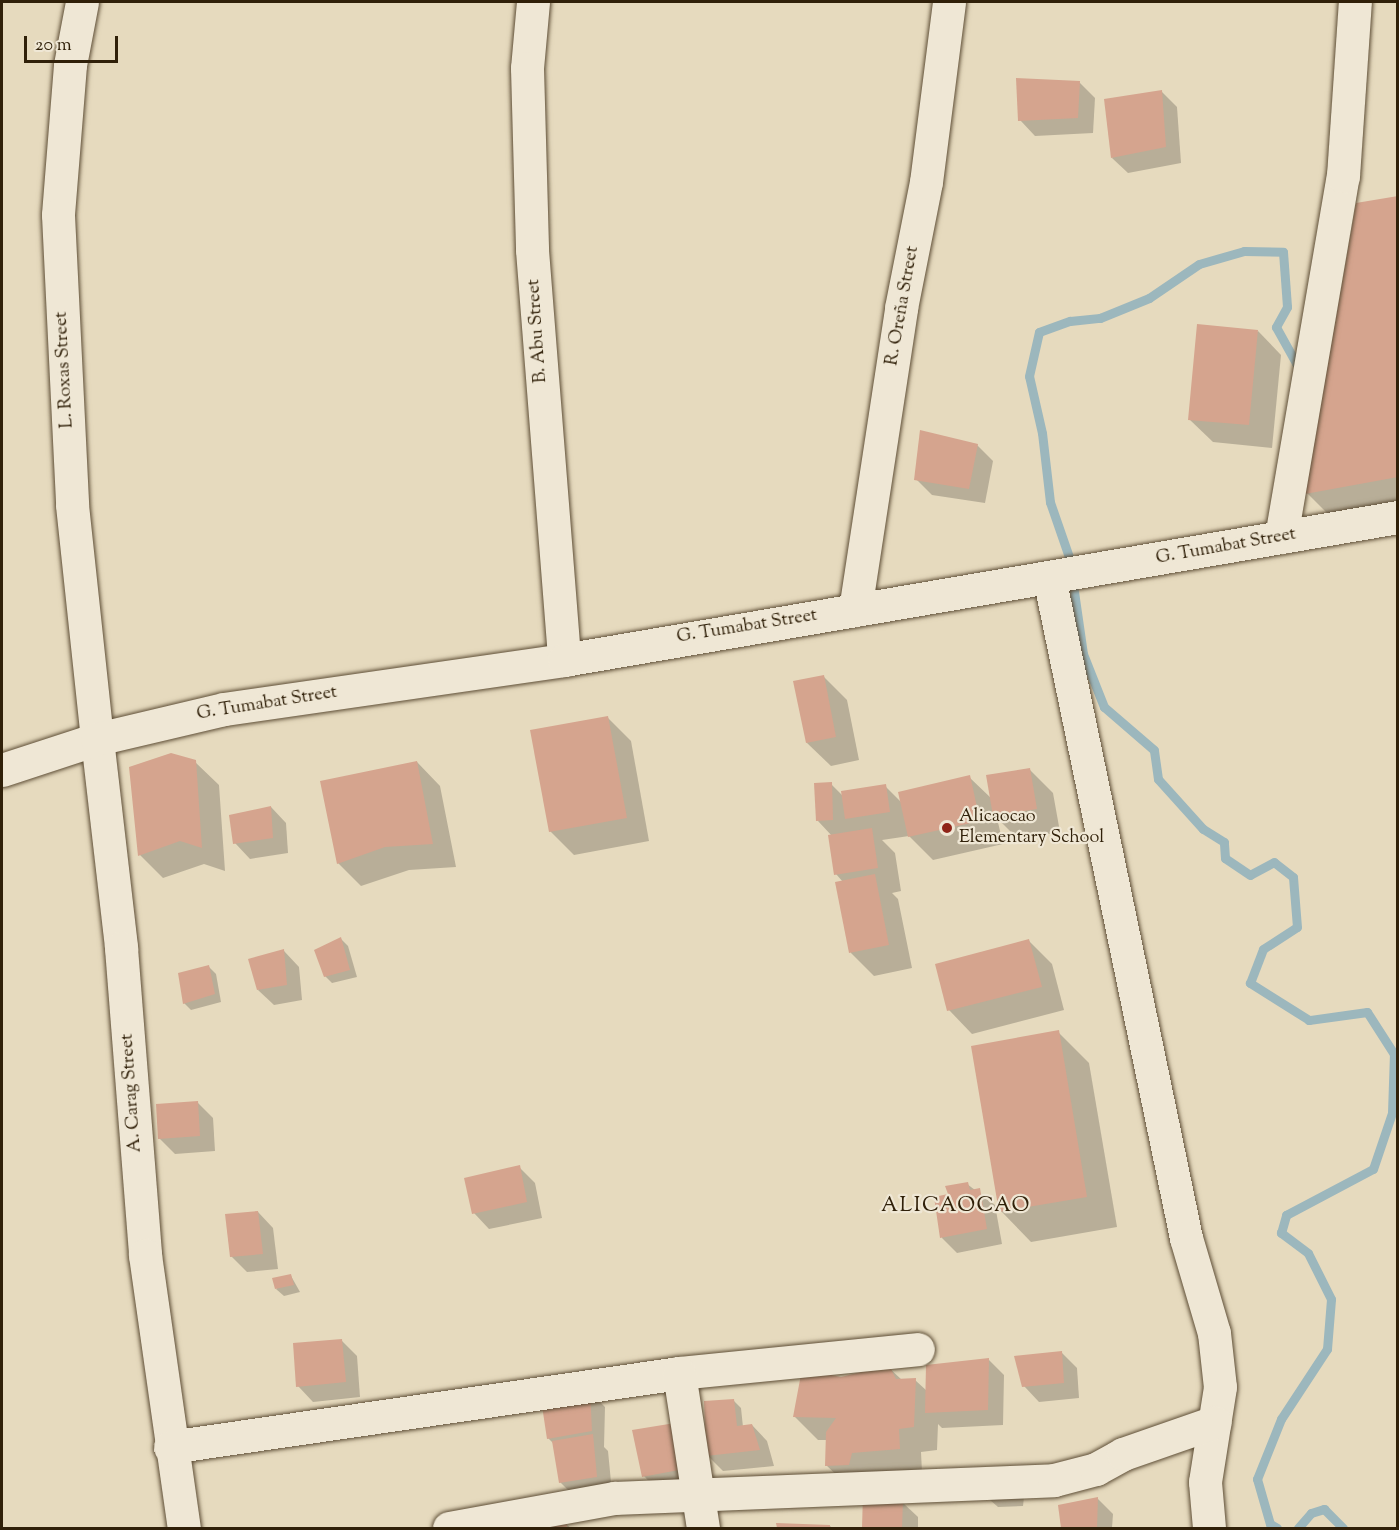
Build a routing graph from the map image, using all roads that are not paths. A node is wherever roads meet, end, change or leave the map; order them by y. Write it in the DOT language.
graph roads {
  1 [pos="82,2"];
  2 [pos="533,2"];
  3 [pos="949,2"];
  4 [pos="1355,2"];
  5 [pos="1398,517"];
  6 [pos="1281,537"];
  7 [pos="1050,577"];
  8 [pos="855,610"];
  9 [pos="564,660"];
  10 [pos="97,739"];
  11 [pos="2,770"];
  12 [pos="918,1349"];
  13 [pos="679,1373"];
  14 [pos="1215,1422"];
  15 [pos="170,1447"];
  16 [pos="697,1495"];
  17 [pos="184,1528"];
  18 [pos="449,1528"];
  19 [pos="702,1528"];
  20 [pos="1209,1528"];
  1 -- 10 [label="street, L. Roxas Street"];
  2 -- 9 [label="street, B. Abu Street"];
  3 -- 8 [label="street, R. Oreña Street"];
  4 -- 6 [label="street"];
  5 -- 6 [label="street, G. Tumabat Street"];
  6 -- 7 [label="street, G. Tumabat Street"];
  7 -- 8 [label="street, G. Tumabat Street"];
  7 -- 14 [label="street"];
  8 -- 9 [label="street, G. Tumabat Street"];
  9 -- 10 [label="street, G. Tumabat Street"];
  10 -- 11 [label="street, G. Tumabat Street"];
  10 -- 15 [label="street, A. Carag Street"];
  12 -- 13 [label="street"];
  13 -- 15 [label="street"];
  13 -- 16 [label="street"];
  14 -- 16 [label="street"];
  14 -- 20 [label="street"];
  15 -- 17 [label="street, A. Carag Street"];
  16 -- 18 [label="street"];
  16 -- 19 [label="street"];
}
